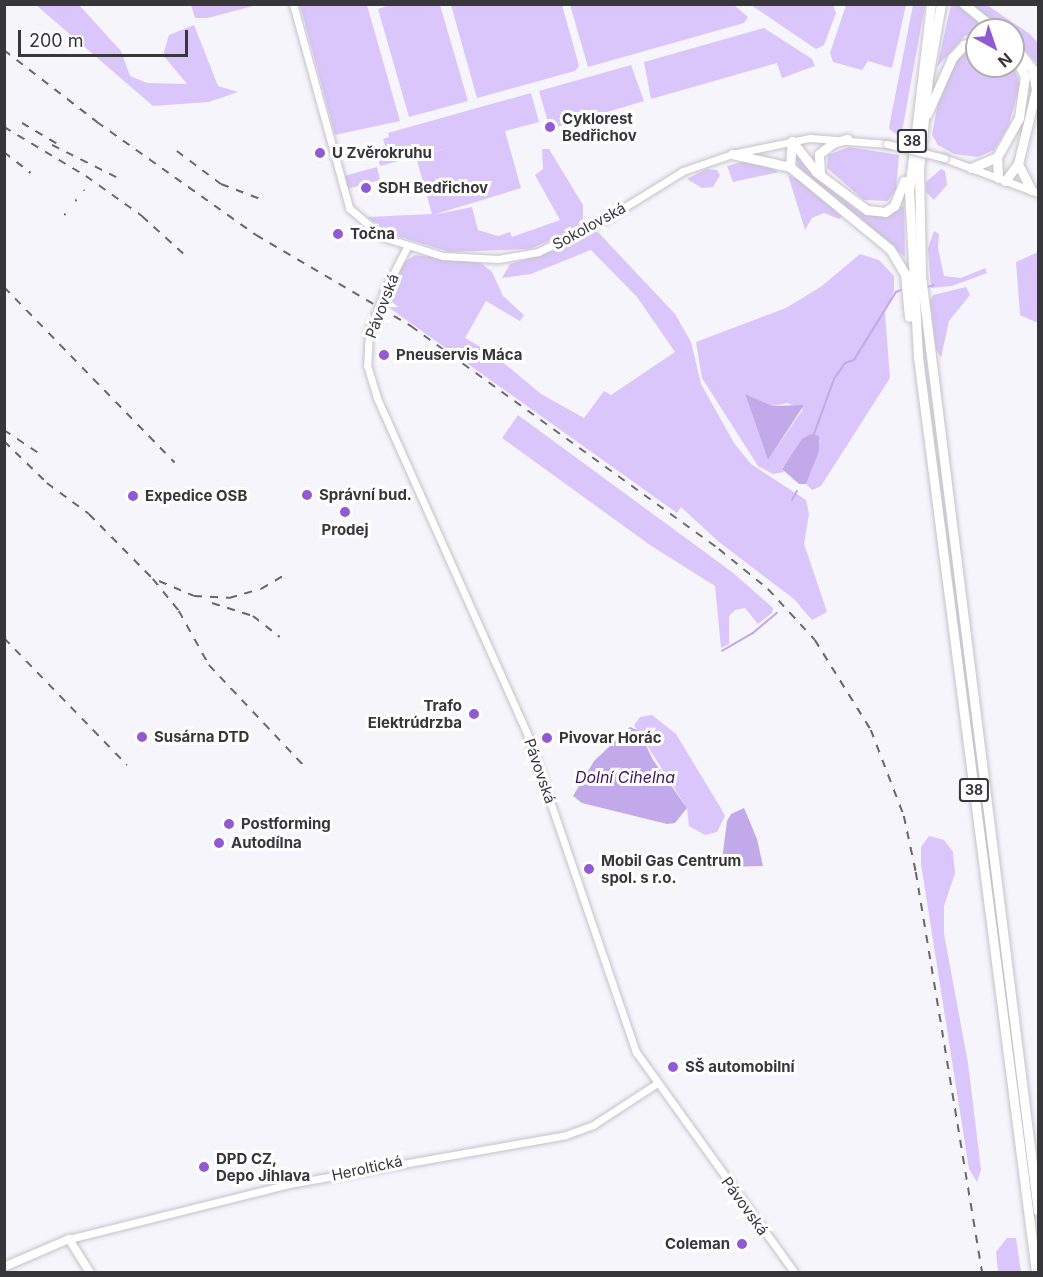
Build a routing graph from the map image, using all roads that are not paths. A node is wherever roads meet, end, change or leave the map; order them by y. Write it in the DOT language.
graph roads {
  1 [pos="293,4"];
  2 [pos="931,4"];
  3 [pos="941,4"];
  4 [pos="964,4"];
  5 [pos="981,18"];
  6 [pos="965,45"];
  7 [pos="1025,60"];
  8 [pos="1025,78"];
  9 [pos="918,89"];
  10 [pos="922,125"];
  11 [pos="847,139"];
  12 [pos="792,141"];
  13 [pos="732,154"];
  14 [pos="997,158"];
  15 [pos="1018,164"];
  16 [pos="790,167"];
  17 [pos="971,168"];
  18 [pos="820,175"];
  19 [pos="1002,179"];
  20 [pos="1035,192"];
  21 [pos="407,247"];
  22 [pos="913,278"];
  23 [pos="915,306"];
  24 [pos="656,1084"];
  25 [pos="1038,1211"];
  26 [pos="69,1239"];
  27 [pos="4,1267"];
  28 [pos="90,1272"];
  29 [pos="794,1272"];
  30 [pos="1036,1272"];
  1 -- 21 [label="street, Sokolovská"];
  2 -- 9 [label="highway, 38"];
  3 -- 10 [label="highway, 38"];
  4 -- 5 [label="highway"];
  6 -- 10 [label="highway"];
  7 -- 15 [label="highway"];
  8 -- 14 [label="highway"];
  9 -- 18 [label="highway"];
  9 -- 22 [label="highway, 38"];
  10 -- 22 [label="highway, 38"];
  11 -- 12 [label="street, Sokolovská"];
  11 -- 17 [label="street, Sokolovská, bridge"];
  11 -- 18 [label="highway"];
  12 -- 13 [label="street, Sokolovská"];
  12 -- 16 [label="highway"];
  12 -- 18 [label="highway"];
  13 -- 16 [label="highway"];
  13 -- 21 [label="street, Sokolovská"];
  14 -- 17 [label="highway"];
  14 -- 19 [label="highway"];
  15 -- 19 [label="highway"];
  15 -- 20 [label="highway"];
  16 -- 22 [label="highway"];
  17 -- 19 [label="street, Sokolovská"];
  19 -- 20 [label="street, Sokolovská"];
  21 -- 24 [label="street, Pávovská, bridge"];
  22 -- 23 [label="highway"];
  22 -- 23 [label="highway, 38"];
  23 -- 25 [label="highway, 38"];
  23 -- 30 [label="highway, 38"];
  24 -- 26 [label="street, Heroltická"];
  24 -- 29 [label="street, Pávovská"];
  26 -- 27 [label="main road, Heroltická"];
  26 -- 28 [label="main road"];
}
